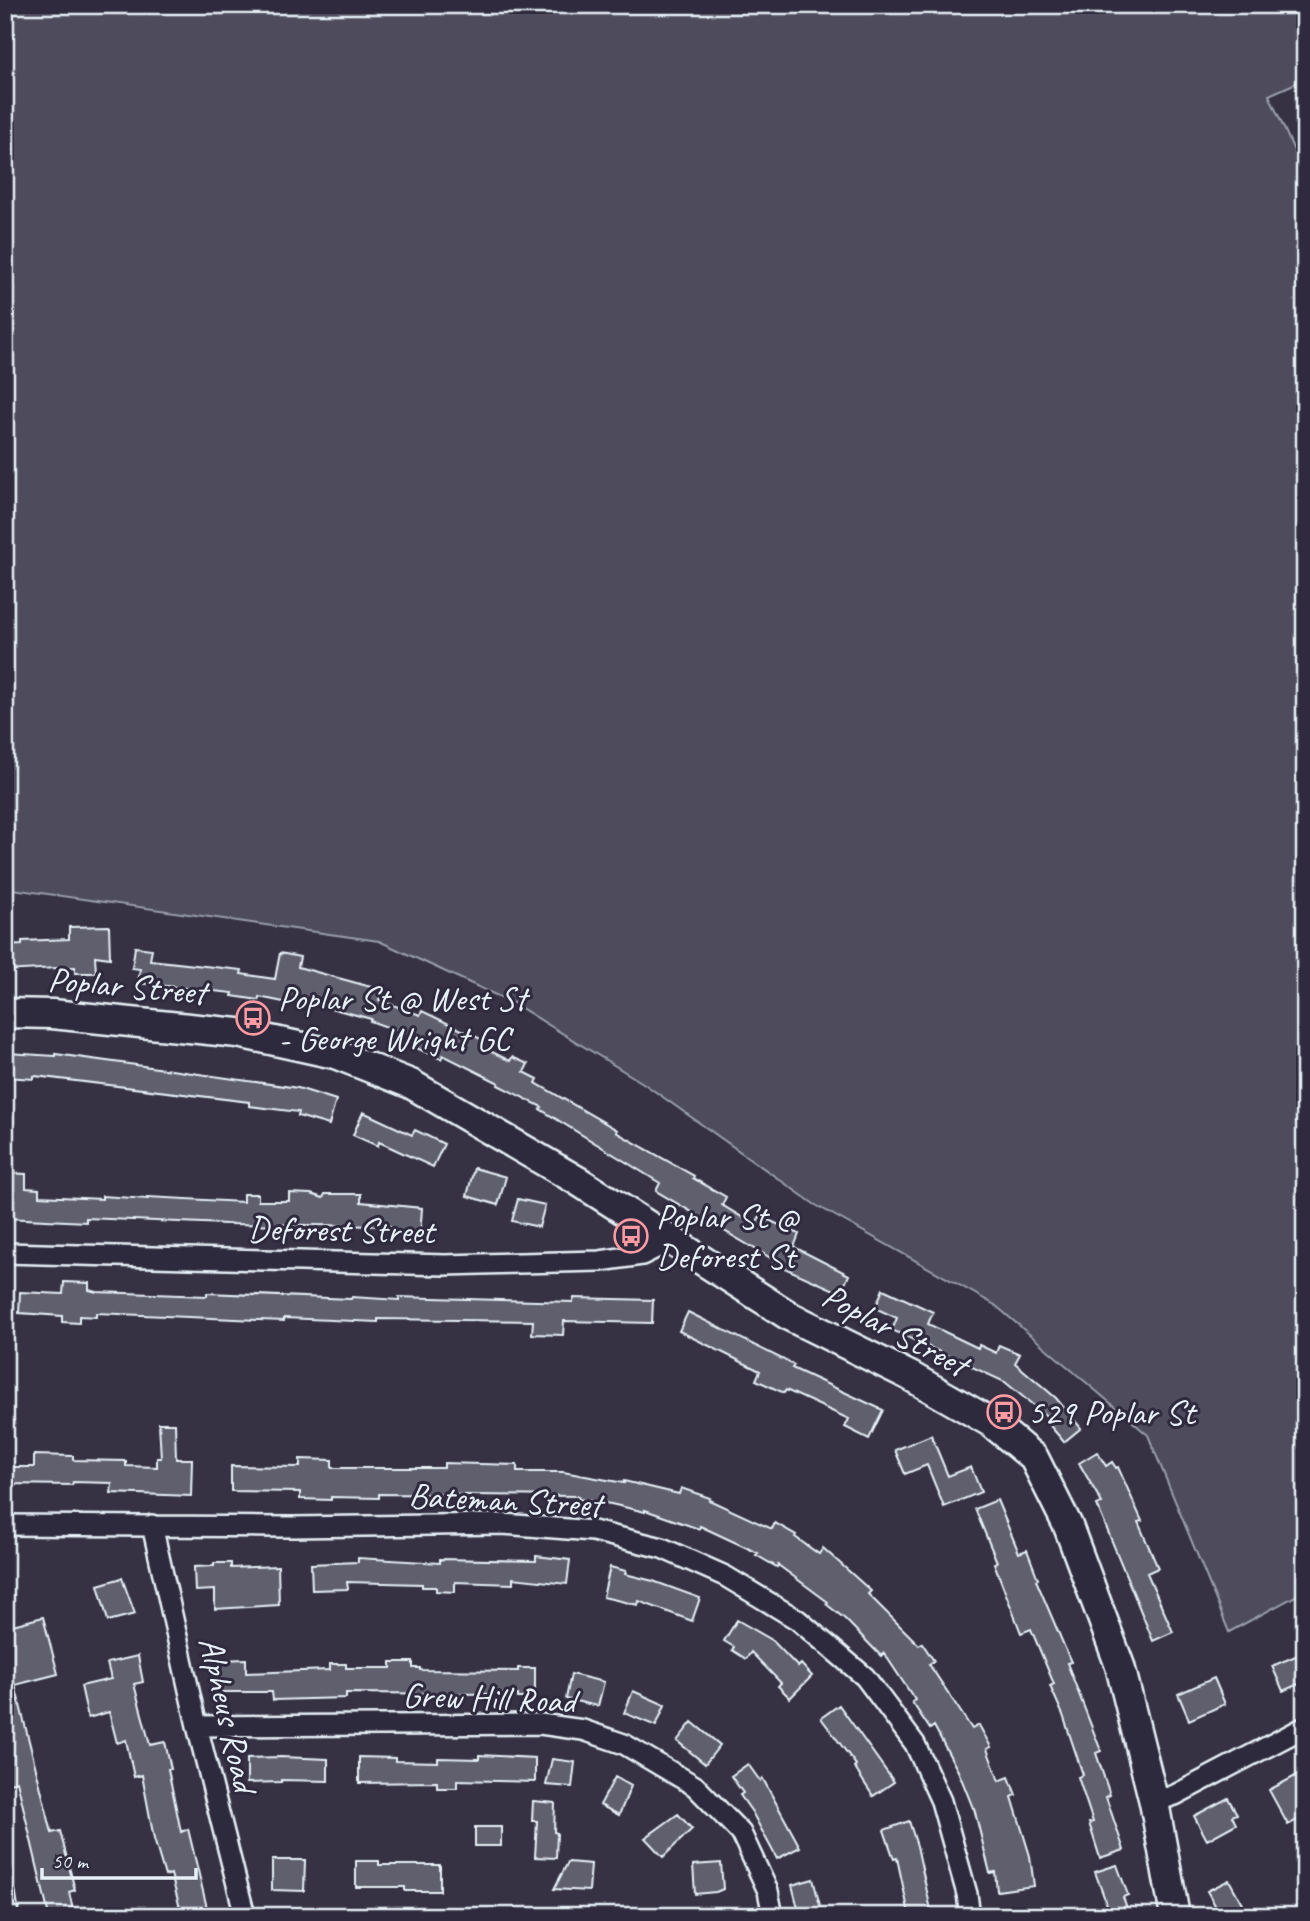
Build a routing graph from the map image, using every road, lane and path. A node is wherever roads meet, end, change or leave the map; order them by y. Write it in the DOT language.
graph roads {
  1 [pos="5,1013"];
  2 [pos="672,1240"];
  3 [pos="5,1253"];
  4 [pos="5,1525"];
  5 [pos="152,1525"];
  6 [pos="197,1727"];
  7 [pos="1305,1727"];
  8 [pos="1154,1802"];
  9 [pos="5,1894"];
  10 [pos="8,1916"];
  11 [pos="245,1916"];
  12 [pos="773,1916"];
  13 [pos="970,1916"];
  14 [pos="1175,1916"];
  1 -- 2 [label="street, Poplar Street"];
  2 -- 3 [label="street, Deforest Street"];
  2 -- 8 [label="street, Poplar Street"];
  4 -- 5 [label="street, Bateman Street"];
  5 -- 6 [label="street, Alpheus Road"];
  5 -- 13 [label="street, Bateman Street"];
  6 -- 11 [label="street, Alpheus Road"];
  6 -- 12 [label="street, Grew Hill Road"];
  7 -- 8 [label="street"];
  8 -- 14 [label="street, Poplar Street"];
  9 -- 10 [label="street"];
}
